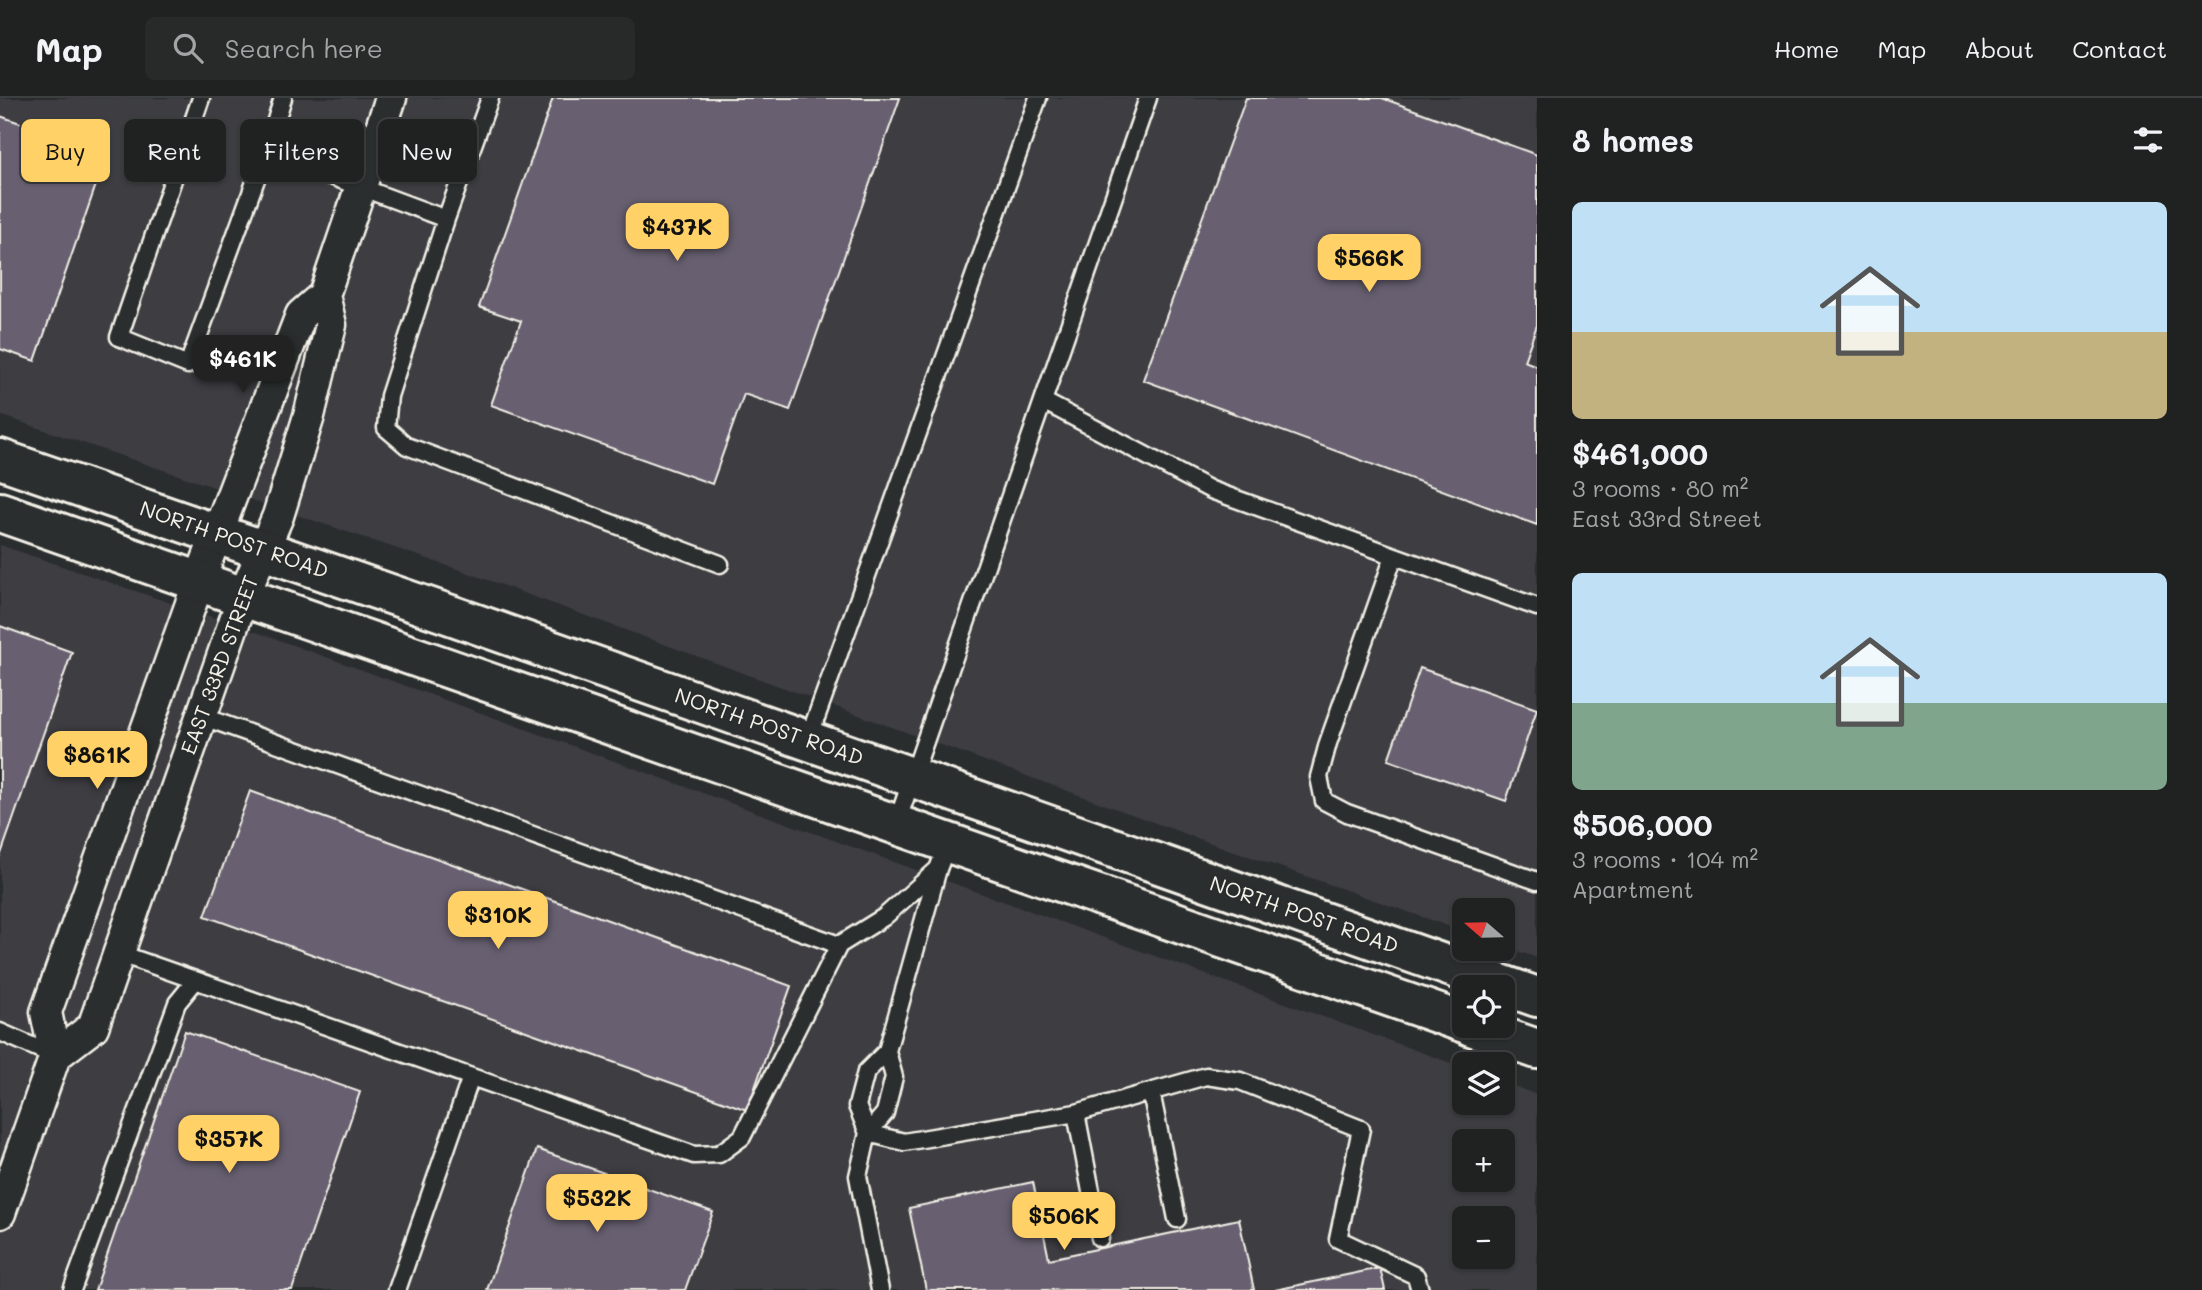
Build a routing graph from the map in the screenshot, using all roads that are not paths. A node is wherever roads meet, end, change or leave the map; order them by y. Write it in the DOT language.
graph roads {
  1 [pos="201,98"];
  2 [pos="282,98"];
  3 [pos="391,98"];
  4 [pos="489,98"];
  5 [pos="1038,98"];
  6 [pos="1149,98"];
  7 [pos="275,119"];
  8 [pos="254,182"];
  9 [pos="346,182"];
  10 [pos="360,187"];
  11 [pos="446,219"];
  12 [pos="324,295"];
  13 [pos="1043,401"];
  14 [pos="0,459"];
  15 [pos="0,512"];
  16 [pos="218,534"];
  17 [pos="263,550"];
  18 [pos="1394,555"];
  19 [pos="720,564"];
  20 [pos="199,581"];
  21 [pos="243,597"];
  22 [pos="1537,607"];
  23 [pos="201,716"];
  24 [pos="808,740"];
  25 [pos="913,778"];
  26 [pos="896,825"];
  27 [pos="943,856"];
  28 [pos="1537,881"];
  29 [pos="839,945"];
  30 [pos="118,953"];
  31 [pos="195,981"];
  32 [pos="1452,1019"];
  33 [pos="1515,1030"];
  34 [pos="1533,1031"];
  35 [pos="0,1032"];
  36 [pos="887,1051"];
  37 [pos="55,1056"];
  38 [pos="471,1077"];
  39 [pos="1151,1092"];
  40 [pos="1076,1113"];
  41 [pos="868,1133"];
  42 [pos="1,1206"];
  43 [pos="1177,1219"];
  44 [pos="1100,1238"];
  45 [pos="72,1290"];
  46 [pos="397,1290"];
  47 [pos="880,1290"];
  48 [pos="1420,1290"];
  1 -- 8 [label="lane"];
  2 -- 7 [label="lane"];
  3 -- 10 [label="street, EAST 33RD STREET"];
  4 -- 11 [label="lane"];
  5 -- 24 [label="lane"];
  6 -- 13 [label="lane"];
  9 -- 10 [label="lane"];
  10 -- 11 [label="lane"];
  10 -- 12 [label="street, EAST 33RD STREET"];
  11 -- 19 [label="lane"];
  12 -- 16 [label="street, EAST 33RD STREET"];
  12 -- 17 [label="street, EAST 33RD STREET"];
  13 -- 18 [label="lane"];
  13 -- 25 [label="lane"];
  14 -- 16 [label="main road, NORTH POST ROAD"];
  15 -- 20 [label="main road"];
  16 -- 17 [label="main road, NORTH POST ROAD"];
  16 -- 20 [label="street, EAST 33RD STREET"];
  17 -- 21 [label="street, EAST 33RD STREET"];
  17 -- 24 [label="main road, NORTH POST ROAD"];
  18 -- 22 [label="lane"];
  18 -- 28 [label="lane"];
  20 -- 21 [label="main road"];
  20 -- 37 [label="street, EAST 33RD STREET"];
  21 -- 23 [label="street, EAST 33RD STREET"];
  21 -- 26 [label="main road"];
  23 -- 29 [label="lane"];
  23 -- 30 [label="street, EAST 33RD STREET"];
  24 -- 25 [label="main road, NORTH POST ROAD"];
  25 -- 26 [label="lane"];
  25 -- 34 [label="main road, NORTH POST ROAD"];
  26 -- 27 [label="main road"];
  27 -- 29 [label="lane"];
  27 -- 32 [label="main road"];
  27 -- 36 [label="lane"];
  29 -- 38 [label="lane"];
  30 -- 31 [label="lane"];
  30 -- 37 [label="street, EAST 33RD STREET"];
  31 -- 38 [label="lane"];
  31 -- 45 [label="lane"];
  33 -- 34 [label="main road, NORTH POST ROAD"];
  35 -- 37 [label="lane"];
  36 -- 41 [label="lane"];
  36 -- 41 [label="lane"];
  37 -- 42 [label="street"];
  38 -- 46 [label="lane"];
  39 -- 40 [label="lane"];
  39 -- 43 [label="lane"];
  39 -- 48 [label="lane"];
  40 -- 41 [label="lane"];
  40 -- 44 [label="lane"];
  41 -- 47 [label="lane"];
}
